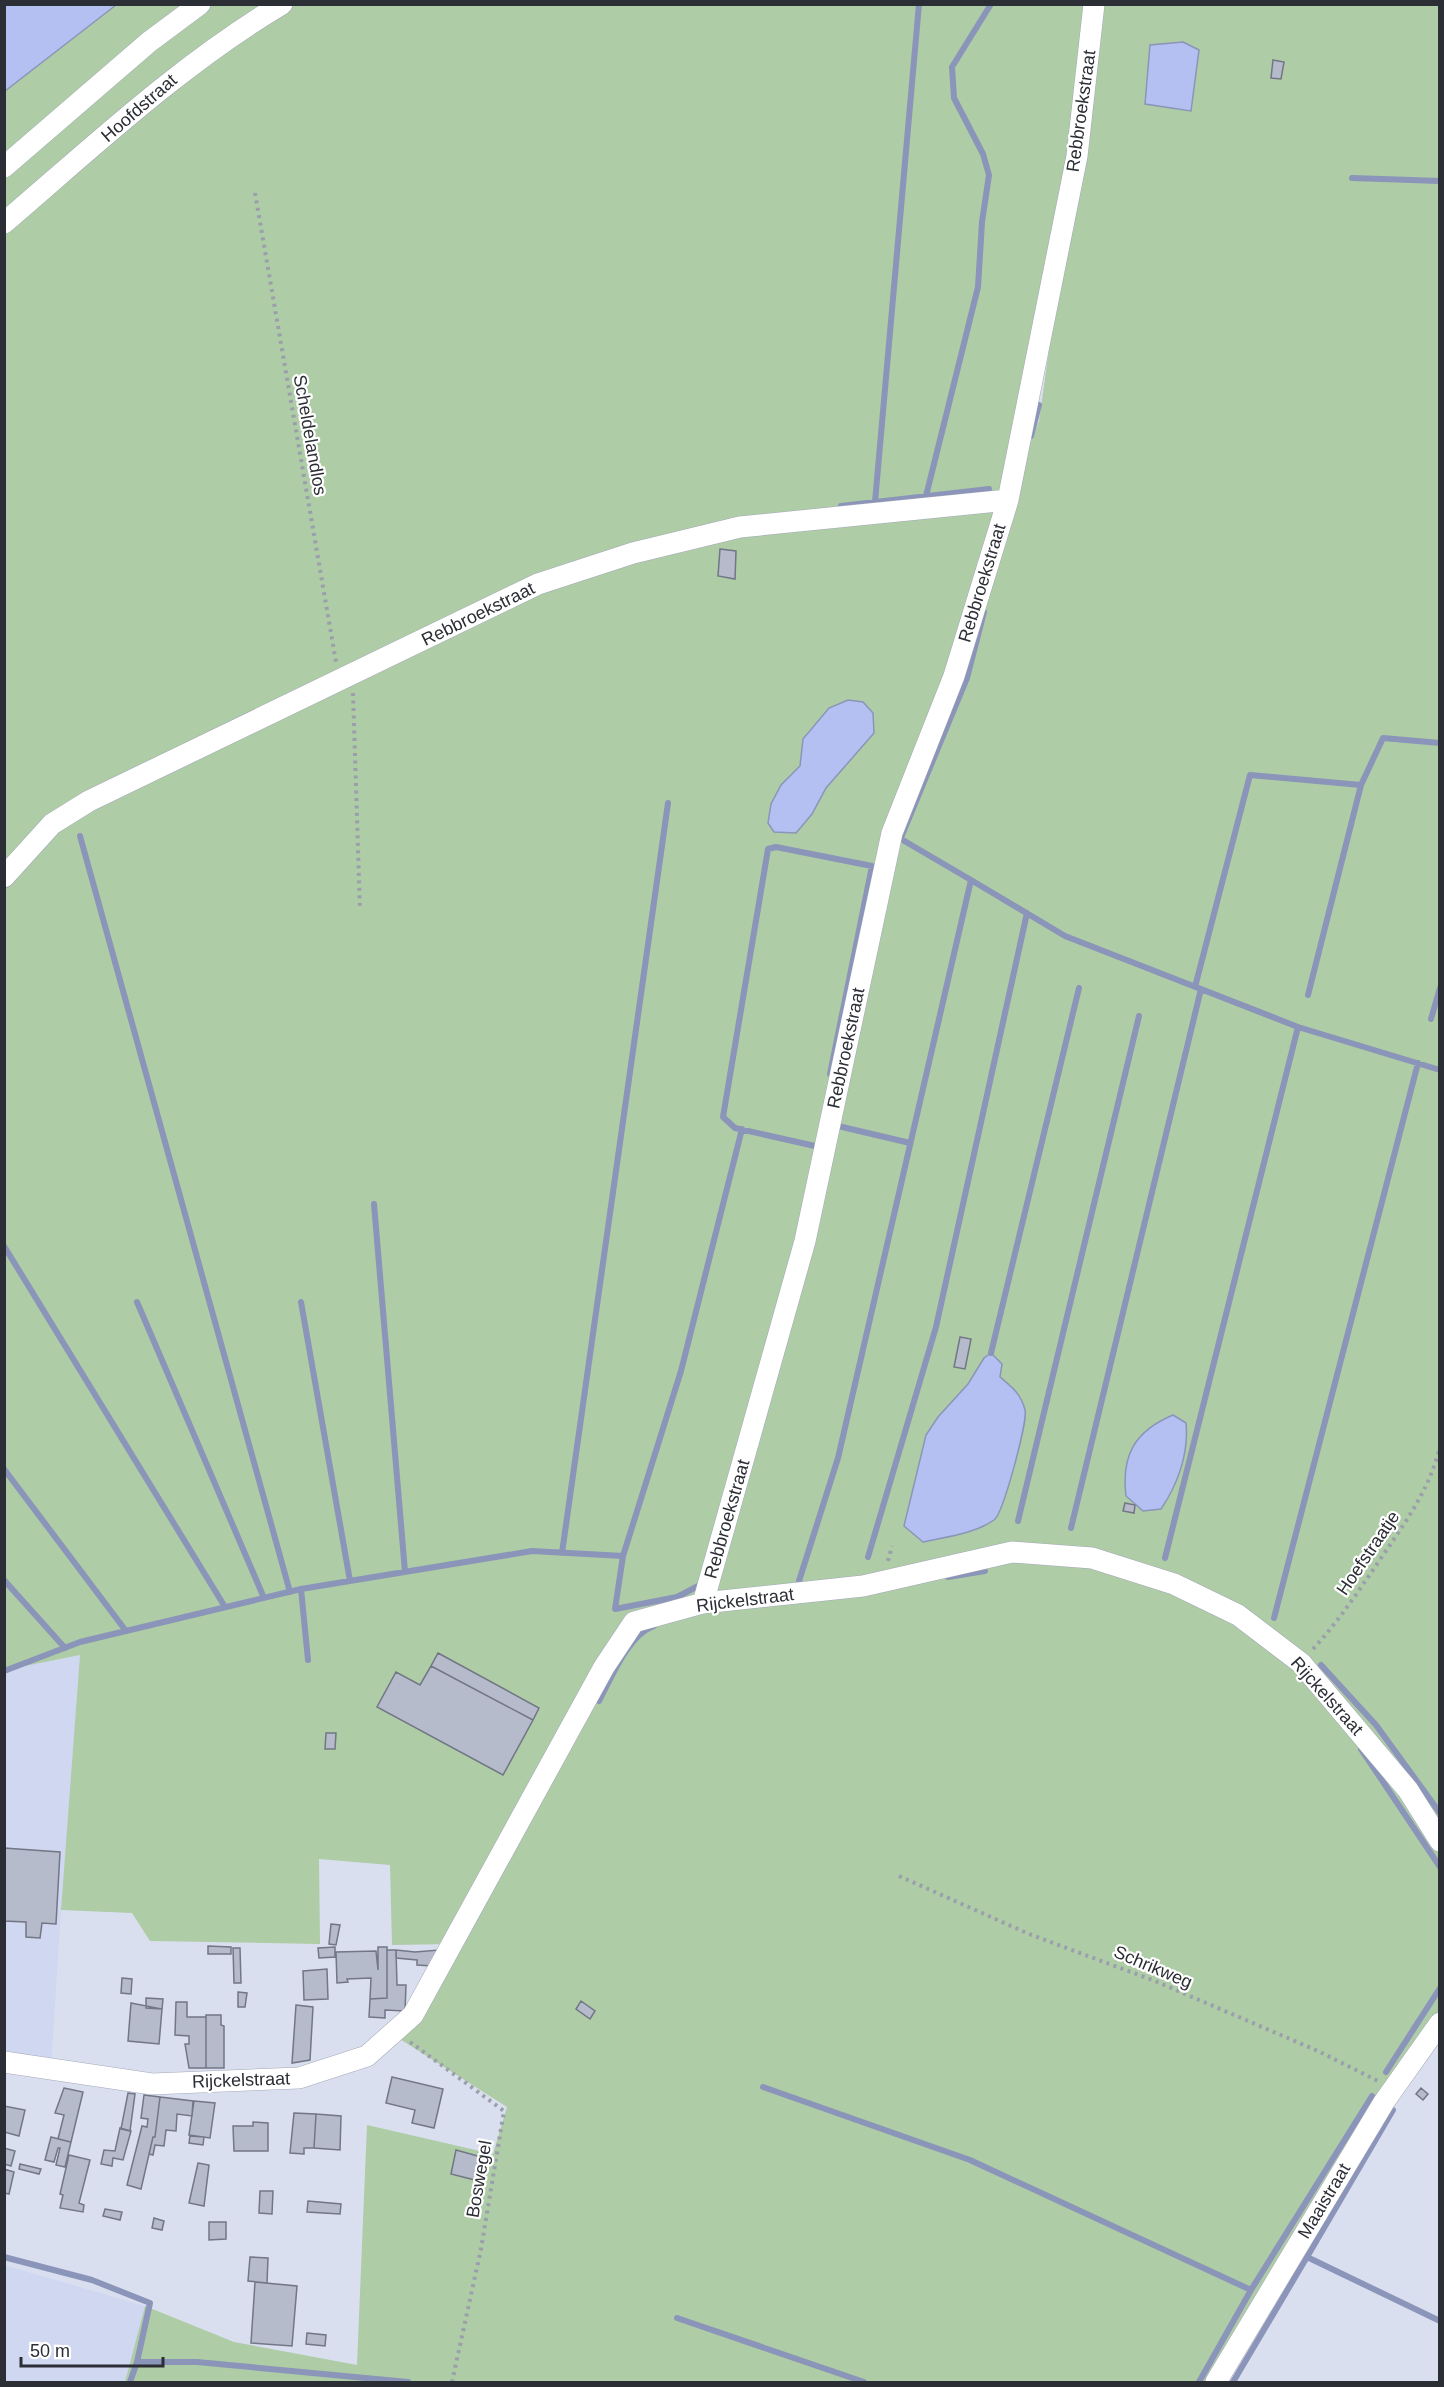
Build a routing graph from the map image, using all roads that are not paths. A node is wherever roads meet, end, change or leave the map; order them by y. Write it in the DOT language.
graph roads {
  1 [pos="200,4"];
  2 [pos="282,4"];
  3 [pos="1094,4"];
  4 [pos="4,167"];
  5 [pos="4,223"];
  6 [pos="1008,500"];
  7 [pos="4,877"];
  8 [pos="703,1603"];
  9 [pos="1440,1841"];
  10 [pos="1440,2023"];
  11 [pos="4,2062"];
  12 [pos="1216,2382"];
  1 -- 4 [label="street"];
  2 -- 5 [label="street, Hoofdstraat"];
  3 -- 6 [label="street, Rebbroekstraat"];
  6 -- 7 [label="street, Rebbroekstraat"];
  6 -- 8 [label="street, Rebbroekstraat"];
  8 -- 9 [label="street, Rijckelstraat"];
  8 -- 11 [label="street, Rijckelstraat"];
  10 -- 12 [label="street, Maaistraat"];
}
